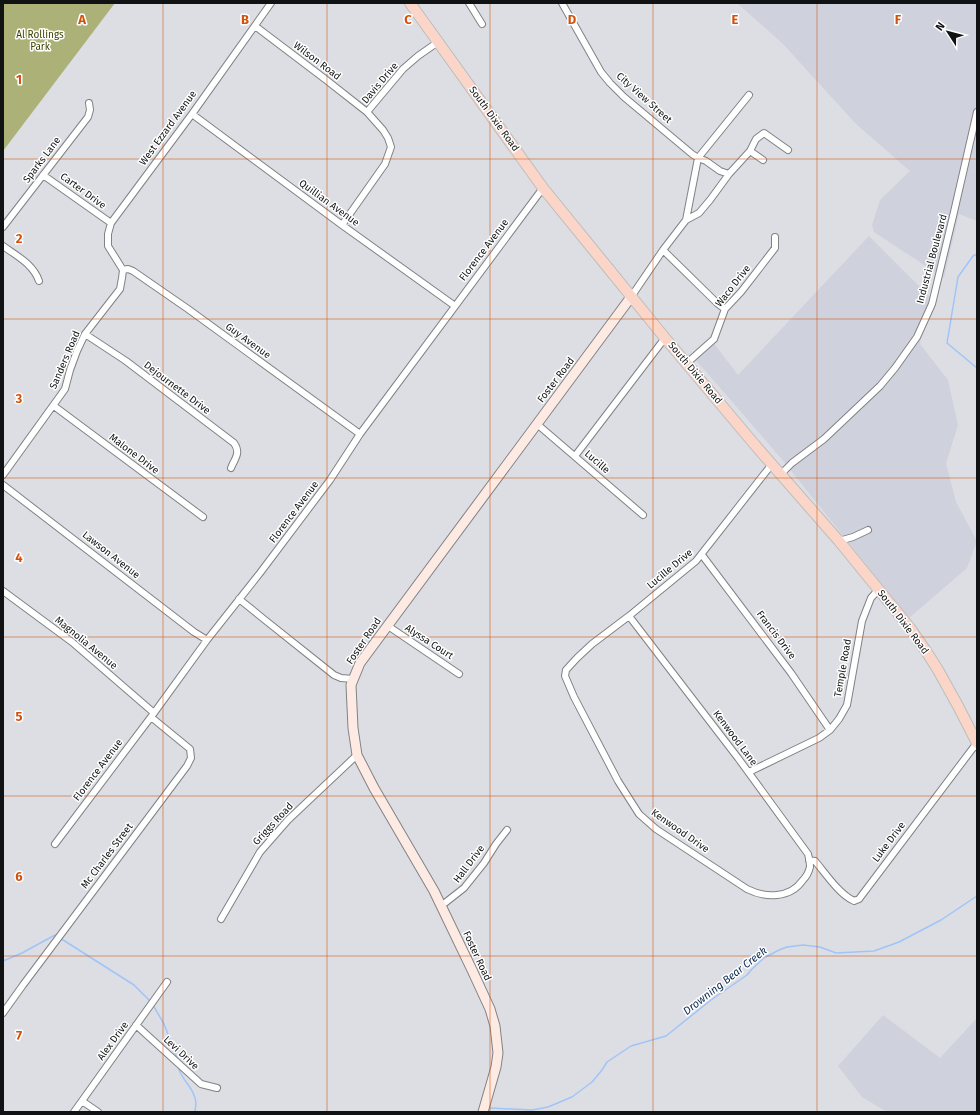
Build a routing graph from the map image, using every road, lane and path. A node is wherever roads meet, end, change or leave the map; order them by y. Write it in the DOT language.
graph roads {
  1 [pos="271,3"];
  2 [pos="410,3"];
  3 [pos="469,3"];
  4 [pos="562,3"];
  5 [pos="482,24"];
  6 [pos="254,26"];
  7 [pos="438,42"];
  8 [pos="749,95"];
  9 [pos="89,103"];
  10 [pos="367,112"];
  11 [pos="977,112"];
  12 [pos="192,114"];
  13 [pos="788,150"];
  14 [pos="750,151"];
  15 [pos="698,158"];
  16 [pos="763,160"];
  17 [pos="729,174"];
  18 [pos="43,175"];
  19 [pos="543,188"];
  20 [pos="686,220"];
  21 [pos="111,223"];
  22 [pos="342,225"];
  23 [pos="3,227"];
  24 [pos="775,237"];
  25 [pos="3,246"];
  26 [pos="663,250"];
  27 [pos="123,270"];
  28 [pos="39,281"];
  29 [pos="631,297"];
  30 [pos="455,306"];
  31 [pos="725,309"];
  32 [pos="85,334"];
  33 [pos="665,338"];
  34 [pos="687,363"];
  35 [pos="54,406"];
  36 [pos="537,424"];
  37 [pos="360,434"];
  38 [pos="575,456"];
  39 [pos="772,464"];
  40 [pos="231,468"];
  41 [pos="781,474"];
  42 [pos="3,475"];
  43 [pos="3,485"];
  44 [pos="643,515"];
  45 [pos="203,517"];
  46 [pos="868,530"];
  47 [pos="839,541"];
  48 [pos="702,555"];
  49 [pos="878,590"];
  50 [pos="3,591"];
  51 [pos="240,598"];
  52 [pos="629,616"];
  53 [pos="388,626"];
  54 [pos="207,640"];
  55 [pos="459,674"];
  56 [pos="565,674"];
  57 [pos="353,679"];
  58 [pos="153,715"];
  59 [pos="830,730"];
  60 [pos="977,744"];
  61 [pos="357,755"];
  62 [pos="749,772"];
  63 [pos="507,830"];
  64 [pos="55,844"];
  65 [pos="809,860"];
  66 [pos="441,906"];
  67 [pos="221,919"];
  68 [pos="167,982"];
  69 [pos="3,1013"];
  70 [pos="136,1025"];
  71 [pos="217,1088"];
  72 [pos="82,1101"];
  73 [pos="74,1112"];
  74 [pos="98,1112"];
  75 [pos="483,1112"];
  1 -- 6 [label="street, West Ezzard Avenue"];
  2 -- 7 [label="main road, South Dixie Road"];
  3 -- 5 [label="street"];
  4 -- 15 [label="street, City View Street"];
  6 -- 10 [label="street, Wilson Road"];
  6 -- 12 [label="street, West Ezzard Avenue"];
  7 -- 10 [label="street, Davis Drive"];
  7 -- 19 [label="main road, South Dixie Road"];
  8 -- 15 [label="street"];
  9 -- 18 [label="street, Sparks Lane"];
  10 -- 22 [label="street, Davis Drive"];
  11 -- 41 [label="street, Industrial Boulevard"];
  12 -- 21 [label="street, West Ezzard Avenue"];
  12 -- 22 [label="street, Quillian Avenue"];
  13 -- 14 [label="street"];
  14 -- 16 [label="street"];
  14 -- 17 [label="street"];
  15 -- 17 [label="street, City View Street"];
  15 -- 20 [label="street"];
  17 -- 20 [label="street"];
  18 -- 21 [label="street, Carter Drive"];
  18 -- 23 [label="street, Sparks Lane"];
  19 -- 29 [label="main road, South Dixie Road"];
  19 -- 30 [label="street, Florence Avenue"];
  20 -- 26 [label="street"];
  21 -- 27 [label="street, West Ezzard Avenue"];
  22 -- 30 [label="street, Quillian Avenue"];
  24 -- 31 [label="street, Waco Drive"];
  25 -- 28 [label="street"];
  26 -- 29 [label="street"];
  26 -- 31 [label="street"];
  27 -- 32 [label="street, Sanders Road"];
  27 -- 37 [label="street, Guy Avenue"];
  29 -- 33 [label="main road, South Dixie Road"];
  29 -- 36 [label="street, Foster Road"];
  30 -- 37 [label="street, Florence Avenue"];
  31 -- 34 [label="street, Waco Drive"];
  32 -- 35 [label="street, Sanders Road"];
  32 -- 40 [label="street, Dejournette Drive"];
  33 -- 34 [label="main road, South Dixie Road"];
  33 -- 38 [label="street"];
  34 -- 39 [label="main road, South Dixie Road"];
  35 -- 42 [label="street, Sanders Road"];
  35 -- 45 [label="street, Malone Drive"];
  36 -- 38 [label="street, Lucille"];
  36 -- 53 [label="street, Foster Road"];
  37 -- 51 [label="street, Florence Avenue"];
  38 -- 44 [label="street, Lucille"];
  39 -- 41 [label="main road, South Dixie Road"];
  39 -- 48 [label="street, Lucille Drive"];
  41 -- 47 [label="main road, South Dixie Road"];
  43 -- 54 [label="street, Lawson Avenue"];
  46 -- 47 [label="street"];
  47 -- 49 [label="main road, South Dixie Road"];
  48 -- 52 [label="street, Lucille Drive"];
  48 -- 59 [label="street, Francis Drive"];
  49 -- 59 [label="street, Temple Road"];
  49 -- 60 [label="main road, South Dixie Road"];
  50 -- 58 [label="street, Magnolia Avenue"];
  51 -- 54 [label="street, Florence Avenue"];
  51 -- 57 [label="street"];
  52 -- 56 [label="street, Lucille Drive"];
  52 -- 62 [label="street, Kenwood Lane"];
  53 -- 55 [label="street, Alyssa Court"];
  53 -- 57 [label="street, Foster Road"];
  54 -- 58 [label="street, Florence Avenue"];
  56 -- 65 [label="street, Kenwood Drive"];
  57 -- 61 [label="street, Foster Road"];
  58 -- 64 [label="street, Florence Avenue"];
  58 -- 69 [label="street, Mc Charles Street"];
  59 -- 62 [label="street, Temple Road"];
  60 -- 65 [label="street, Luke Drive"];
  61 -- 66 [label="street, Foster Road"];
  61 -- 67 [label="street, Griggs Road"];
  62 -- 65 [label="street, Kenwood Lane"];
  63 -- 66 [label="street, Hall Drive"];
  66 -- 75 [label="street, Foster Road"];
  68 -- 70 [label="street, Alex Drive"];
  70 -- 71 [label="street, Levi Drive"];
  70 -- 72 [label="street, Alex Drive"];
  72 -- 73 [label="street, Alex Drive"];
  72 -- 74 [label="street"];
}
